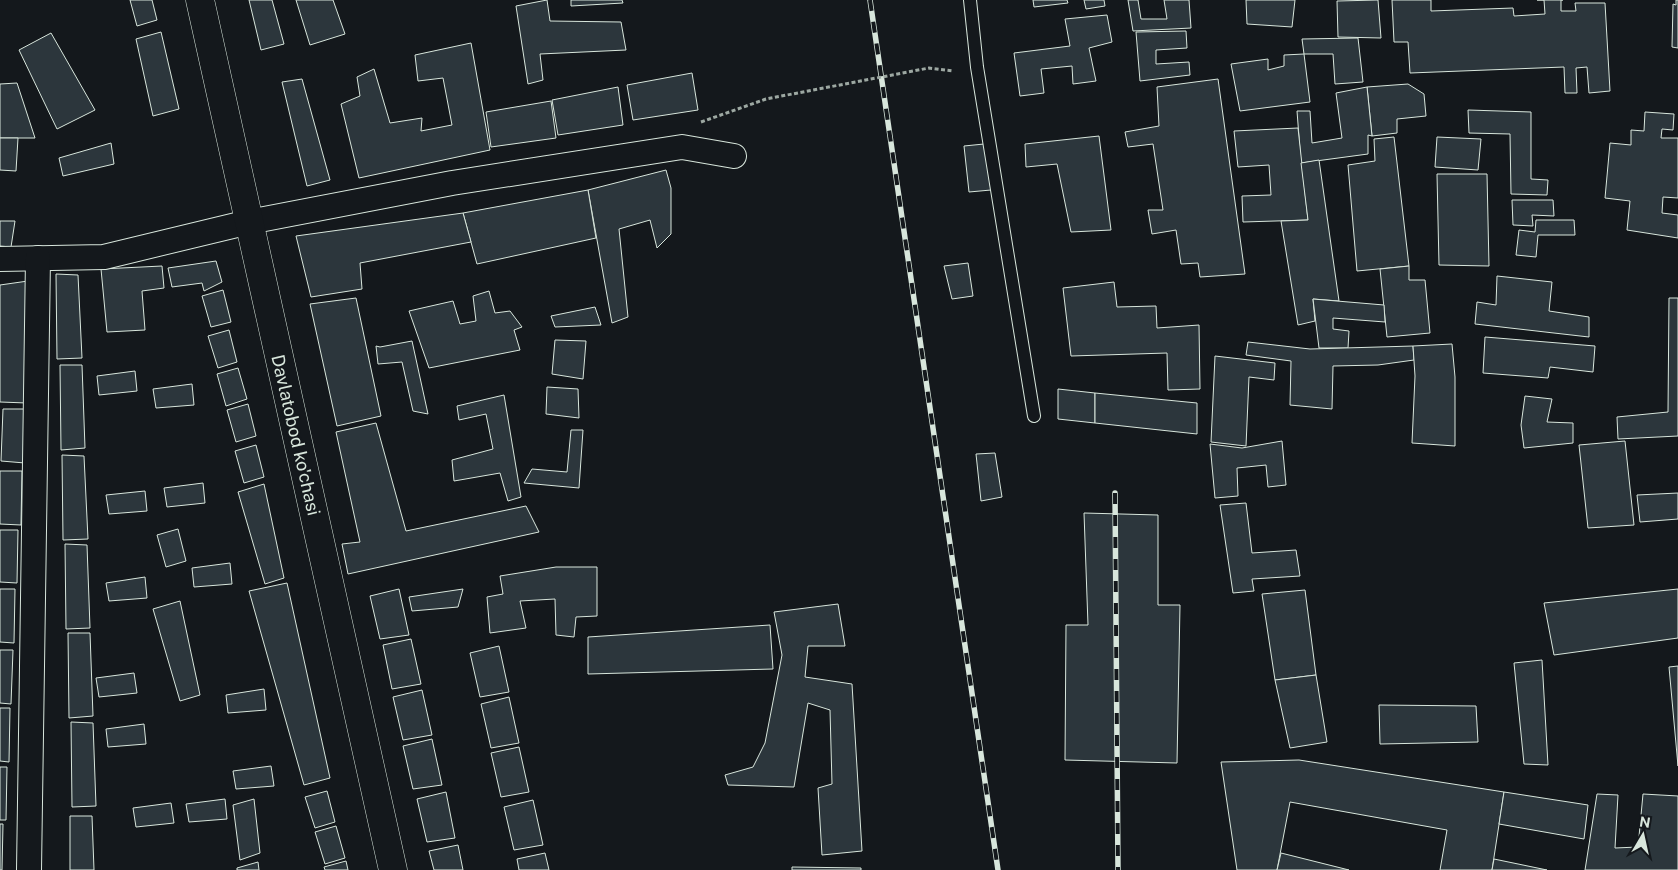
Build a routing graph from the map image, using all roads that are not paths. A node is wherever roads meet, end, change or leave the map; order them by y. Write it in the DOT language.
graph roads {
  1 [pos="200,0"];
  2 [pos="970,0"];
  3 [pos="734,156"];
  4 [pos="249,222"];
  5 [pos="38,258"];
  6 [pos="0,259"];
  7 [pos="1034,416"];
  8 [pos="29,870"];
  9 [pos="393,870"];
  1 -- 4 [label="street, Davlatobod ko'chasi"];
  2 -- 7 [label="lane"];
  3 -- 4 [label="street"];
  4 -- 5 [label="street"];
  4 -- 9 [label="street, Davlatobod ko'chasi"];
  5 -- 6 [label="street"];
  5 -- 8 [label="street"];
}
